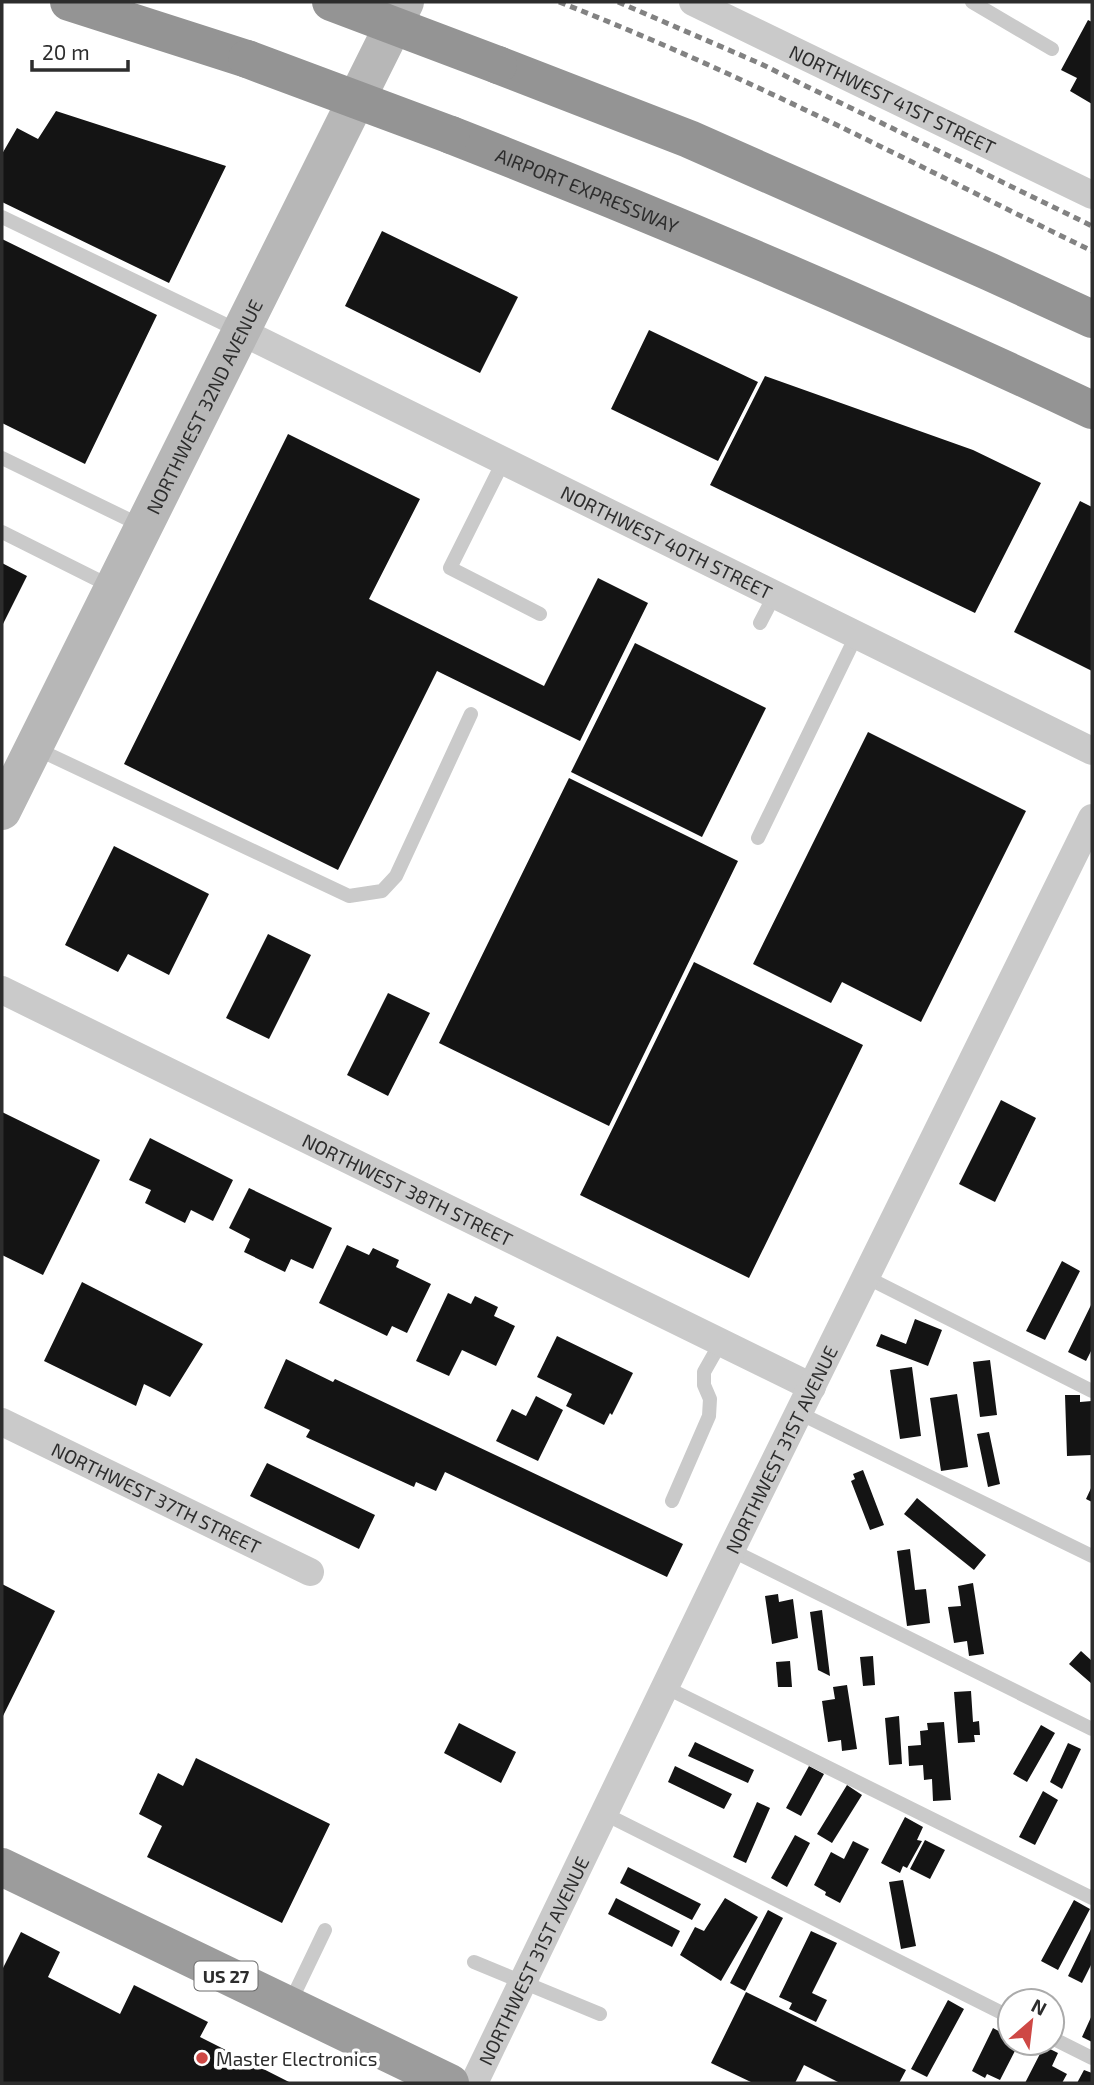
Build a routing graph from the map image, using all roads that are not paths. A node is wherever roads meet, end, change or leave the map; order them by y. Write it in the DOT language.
graph roads {
  1 [pos="69,2"];
  2 [pos="331,2"];
  3 [pos="405,2"];
  4 [pos="693,2"];
  5 [pos="972,2"];
  6 [pos="1052,49"];
  7 [pos="1092,195"];
  8 [pos="2,217"];
  9 [pos="1092,319"];
  10 [pos="240,331"];
  11 [pos="1092,410"];
  12 [pos="2,458"];
  13 [pos="502,462"];
  14 [pos="143,526"];
  15 [pos="2,532"];
  16 [pos="113,587"];
  17 [pos="775,594"];
  18 [pos="540,614"];
  19 [pos="760,623"];
  20 [pos="857,634"];
  21 [pos="471,714"];
  22 [pos="34,747"];
  23 [pos="1092,751"];
  24 [pos="2,811"];
  25 [pos="1092,818"];
  26 [pos="758,838"];
  27 [pos="2,990"];
  28 [pos="866,1277"];
  29 [pos="721,1342"];
  30 [pos="812,1387"];
  31 [pos="1092,1391"];
  32 [pos="799,1413"];
  33 [pos="2,1422"];
  34 [pos="672,1502"];
  35 [pos="731,1550"];
  36 [pos="1092,1556"];
  37 [pos="310,1572"];
  38 [pos="665,1687"];
  39 [pos="1092,1729"];
  40 [pos="603,1813"];
  41 [pos="4,1873"];
  42 [pos="1092,1898"];
  43 [pos="325,1930"];
  44 [pos="474,1962"];
  45 [pos="523,1982"];
  46 [pos="288,2006"];
  47 [pos="996,2010"];
  48 [pos="600,2014"];
  49 [pos="1066,2045"];
  50 [pos="1092,2058"];
  51 [pos="450,2083"];
  52 [pos="474,2083"];
  1 -- 11 [label="highway, AIRPORT EXPRESSWAY, bridge"];
  2 -- 9 [label="highway, bridge"];
  3 -- 10 [label="main road, NORTHWEST 32ND AVENUE"];
  4 -- 7 [label="street, NORTHWEST 41ST STREET"];
  5 -- 6 [label="lane"];
  8 -- 10 [label="lane"];
  10 -- 13 [label="street, NORTHWEST 40TH STREET"];
  10 -- 14 [label="main road, NORTHWEST 32ND AVENUE"];
  12 -- 14 [label="lane"];
  13 -- 17 [label="street, NORTHWEST 40TH STREET"];
  13 -- 18 [label="lane"];
  14 -- 16 [label="main road, NORTHWEST 32ND AVENUE"];
  15 -- 16 [label="lane"];
  16 -- 22 [label="main road, NORTHWEST 32ND AVENUE"];
  17 -- 19 [label="lane"];
  17 -- 20 [label="street, NORTHWEST 40TH STREET"];
  20 -- 23 [label="street, NORTHWEST 40TH STREET"];
  20 -- 26 [label="lane"];
  21 -- 22 [label="lane"];
  22 -- 24 [label="main road, NORTHWEST 32ND AVENUE"];
  25 -- 28 [label="street, NORTHWEST 31ST AVENUE"];
  27 -- 29 [label="street, NORTHWEST 38TH STREET"];
  28 -- 30 [label="street, NORTHWEST 31ST AVENUE"];
  28 -- 31 [label="lane"];
  29 -- 30 [label="street, NORTHWEST 38TH STREET"];
  29 -- 34 [label="lane"];
  30 -- 32 [label="street, NORTHWEST 31ST AVENUE"];
  32 -- 35 [label="street, NORTHWEST 31ST AVENUE"];
  32 -- 36 [label="lane"];
  33 -- 37 [label="street, NORTHWEST 37TH STREET"];
  35 -- 38 [label="street, NORTHWEST 31ST AVENUE"];
  35 -- 39 [label="lane"];
  38 -- 40 [label="street, NORTHWEST 31ST AVENUE"];
  38 -- 42 [label="lane"];
  40 -- 45 [label="street, NORTHWEST 31ST AVENUE"];
  40 -- 47 [label="lane"];
  41 -- 46 [label="highway, US 27"];
  43 -- 46 [label="lane"];
  44 -- 45 [label="lane"];
  45 -- 48 [label="lane"];
  45 -- 52 [label="street, NORTHWEST 31ST AVENUE"];
  46 -- 51 [label="highway, US 27"];
  49 -- 50 [label="lane"];
}
